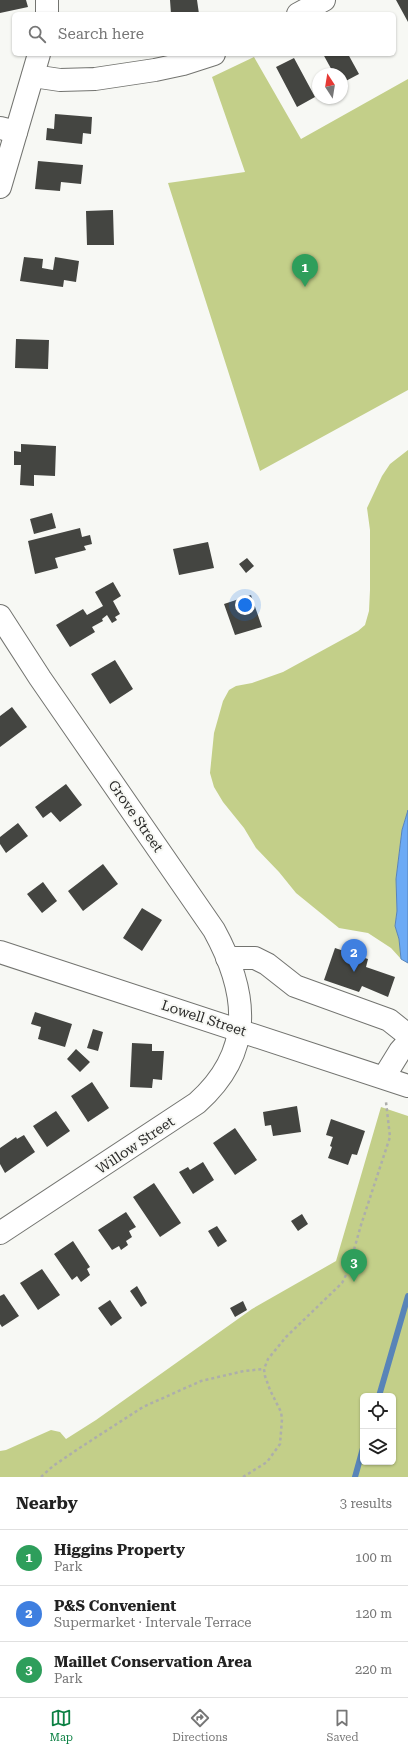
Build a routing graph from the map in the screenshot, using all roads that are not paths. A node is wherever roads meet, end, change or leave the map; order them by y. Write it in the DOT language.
graph roads {
  1 [pos="47,0"];
  2 [pos="324,0"];
  3 [pos="47,12"];
  4 [pos="302,12"];
  5 [pos="38,56"];
  6 [pos="208,56"];
  7 [pos="33,76"];
  8 [pos="8,130"];
  9 [pos="0,187"];
  10 [pos="0,616"];
  11 [pos="0,952"];
  12 [pos="227,958"];
  13 [pos="241,1030"];
  14 [pos="408,1035"];
  15 [pos="408,1042"];
  16 [pos="384,1077"];
  17 [pos="408,1086"];
  18 [pos="0,1233"];
  1 -- 3 [label="main road"];
  2 -- 4 [label="main road"];
  5 -- 7 [label="main road"];
  6 -- 7 [label="main road"];
  7 -- 8 [label="main road"];
  8 -- 9 [label="main road"];
  10 -- 12 [label="main road, Grove Street"];
  11 -- 13 [label="main road, Lowell Street"];
  12 -- 13 [label="main road, Grove Street"];
  12 -- 14 [label="main road"];
  13 -- 16 [label="main road, Lowell Street"];
  13 -- 18 [label="main road, Willow Street"];
  15 -- 16 [label="main road"];
  16 -- 17 [label="main road, Lowell Street"];
}
